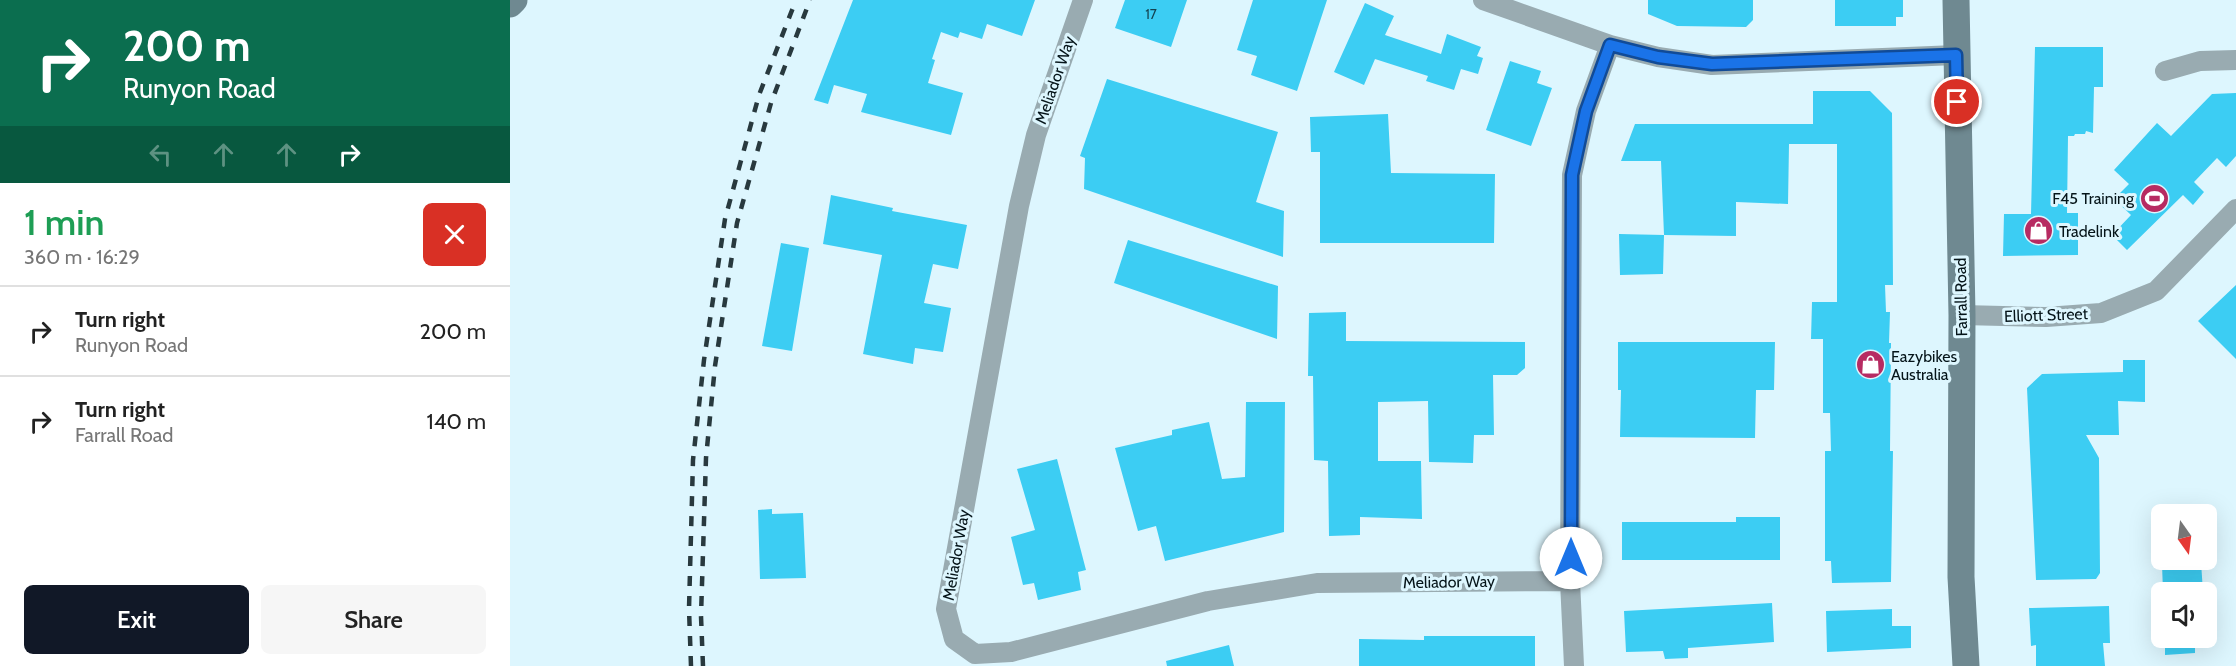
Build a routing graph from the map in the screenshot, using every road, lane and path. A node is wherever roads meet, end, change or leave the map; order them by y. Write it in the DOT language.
graph roads {
  1 [pos="514,0"];
  2 [pos="1083,0"];
  3 [pos="1483,0"];
  4 [pos="1956,0"];
  5 [pos="510,4"];
  6 [pos="1610,45"];
  7 [pos="1956,55"];
  8 [pos="2236,60"];
  9 [pos="2165,71"];
  10 [pos="2236,209"];
  11 [pos="1962,315"];
  12 [pos="1570,581"];
  13 [pos="1574,666"];
  14 [pos="1966,666"];
  1 -- 5 [label="main road"];
  2 -- 12 [label="street, Meliador Way"];
  3 -- 6 [label="street"];
  4 -- 7 [label="main road, Farrall Road"];
  6 -- 7 [label="street"];
  6 -- 12 [label="street"];
  7 -- 11 [label="main road, Farrall Road"];
  8 -- 9 [label="street"];
  10 -- 11 [label="street, Elliott Street"];
  11 -- 14 [label="main road, Farrall Road"];
  12 -- 13 [label="street"];
}
